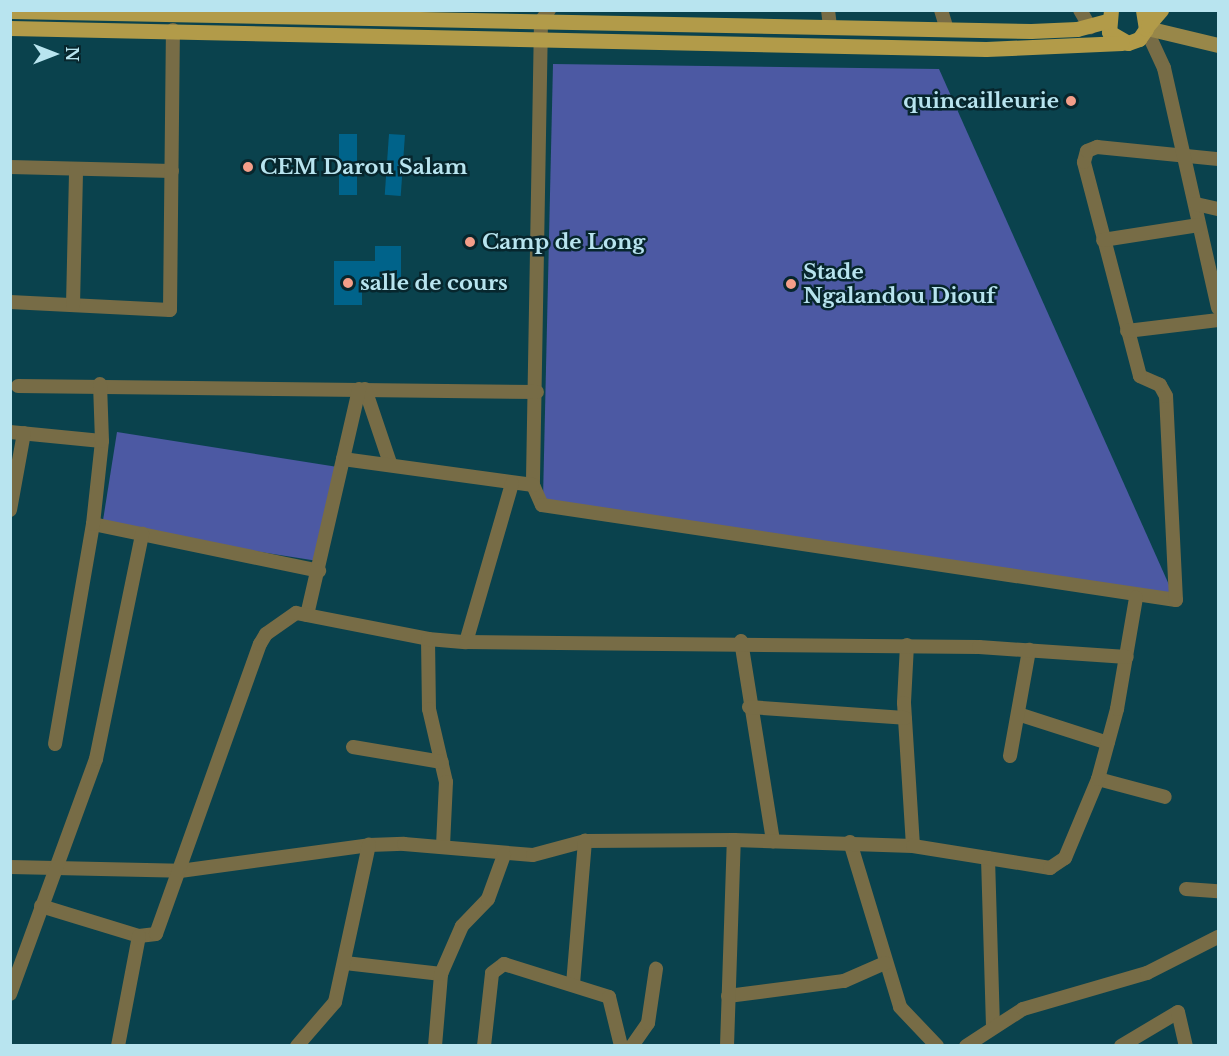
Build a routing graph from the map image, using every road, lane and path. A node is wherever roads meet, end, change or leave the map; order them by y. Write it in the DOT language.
graph roads {
  1 [pos="828,10"];
  2 [pos="941,10"];
  3 [pos="1080,10"];
  4 [pos="1161,10"];
  5 [pos="10,11"];
  6 [pos="49,11"];
  7 [pos="157,12"];
  8 [pos="263,13"];
  9 [pos="545,16"];
  10 [pos="1109,16"];
  11 [pos="1146,23"];
  12 [pos="830,26"];
  13 [pos="10,27"];
  14 [pos="1090,27"];
  15 [pos="173,30"];
  16 [pos="947,30"];
  17 [pos="542,37"];
  18 [pos="1128,43"];
  19 [pos="1218,45"];
  20 [pos="1164,68"];
  21 [pos="1185,158"];
  22 [pos="1218,159"];
  23 [pos="10,167"];
  24 [pos="76,169"];
  25 [pos="172,171"];
  26 [pos="1196,204"];
  27 [pos="1218,209"];
  28 [pos="1199,225"];
  29 [pos="1103,240"];
  30 [pos="10,302"];
  31 [pos="73,305"];
  32 [pos="1218,308"];
  33 [pos="1218,320"];
  34 [pos="1127,331"];
  35 [pos="100,384"];
  36 [pos="18,386"];
  37 [pos="362,389"];
  38 [pos="537,392"];
  39 [pos="17,433"];
  40 [pos="102,441"];
  41 [pos="343,459"];
  42 [pos="390,463"];
  43 [pos="512,484"];
  44 [pos="533,485"];
  45 [pos="10,510"];
  46 [pos="93,524"];
  47 [pos="142,534"];
  48 [pos="318,571"];
  49 [pos="1136,598"];
  50 [pos="307,615"];
  51 [pos="428,639"];
  52 [pos="741,641"];
  53 [pos="466,642"];
  54 [pos="907,645"];
  55 [pos="1029,650"];
  56 [pos="1128,657"];
  57 [pos="749,707"];
  58 [pos="1021,715"];
  59 [pos="905,718"];
  60 [pos="1108,743"];
  61 [pos="55,744"];
  62 [pos="353,747"];
  63 [pos="1010,756"];
  64 [pos="442,762"];
  65 [pos="1098,778"];
  66 [pos="1165,797"];
  67 [pos="734,840"];
  68 [pos="773,840"];
  69 [pos="585,841"];
  70 [pos="850,842"];
  71 [pos="369,845"];
  72 [pos="443,846"];
  73 [pos="913,846"];
  74 [pos="504,855"];
  75 [pos="988,858"];
  76 [pos="10,867"];
  77 [pos="56,871"];
  78 [pos="180,871"];
  79 [pos="1186,890"];
  80 [pos="1218,891"];
  81 [pos="41,906"];
  82 [pos="139,936"];
  83 [pos="1218,938"];
  84 [pos="345,963"];
  85 [pos="885,963"];
  86 [pos="656,969"];
  87 [pos="441,974"];
  88 [pos="573,984"];
  89 [pos="10,994"];
  90 [pos="728,996"];
  91 [pos="993,1027"];
  92 [pos="118,1046"];
  93 [pos="297,1046"];
  94 [pos="435,1046"];
  95 [pos="484,1046"];
  96 [pos="621,1046"];
  97 [pos="632,1046"];
  98 [pos="727,1046"];
  99 [pos="937,1046"];
  100 [pos="966,1046"];
  101 [pos="1121,1046"];
  102 [pos="1186,1046"];
  1 -- 12 [label="street"];
  2 -- 16 [label="street"];
  3 -- 14 [label="street"];
  4 -- 11 [label="main road"];
  5 -- 6 [label="main road"];
  6 -- 7 [label="main road"];
  7 -- 8 [label="main road"];
  8 -- 9 [label="main road"];
  9 -- 12 [label="main road"];
  9 -- 17 [label="street"];
  10 -- 14 [label="main road"];
  10 -- 18 [label="main road"];
  11 -- 18 [label="main road"];
  11 -- 19 [label="street"];
  11 -- 20 [label="street"];
  12 -- 16 [label="main road"];
  13 -- 15 [label="main road"];
  14 -- 16 [label="main road"];
  15 -- 17 [label="main road"];
  15 -- 25 [label="street"];
  17 -- 18 [label="main road"];
  17 -- 38 [label="street"];
  18 -- 20 [label="street"];
  20 -- 21 [label="street"];
  21 -- 22 [label="street"];
  21 -- 26 [label="street"];
  21 -- 29 [label="street"];
  23 -- 24 [label="street"];
  24 -- 25 [label="street"];
  24 -- 31 [label="street"];
  25 -- 31 [label="street"];
  26 -- 27 [label="street"];
  26 -- 28 [label="street"];
  28 -- 29 [label="street"];
  28 -- 32 [label="street"];
  29 -- 34 [label="street"];
  30 -- 31 [label="street"];
  33 -- 34 [label="street"];
  34 -- 49 [label="street"];
  35 -- 36 [label="street"];
  35 -- 37 [label="street"];
  35 -- 40 [label="street"];
  37 -- 38 [label="street"];
  37 -- 41 [label="street"];
  37 -- 42 [label="street"];
  38 -- 44 [label="street"];
  39 -- 40 [label="street"];
  39 -- 45 [label="street"];
  40 -- 46 [label="street"];
  41 -- 42 [label="street"];
  41 -- 48 [label="street"];
  42 -- 43 [label="street"];
  43 -- 44 [label="street"];
  43 -- 53 [label="street"];
  44 -- 49 [label="street"];
  46 -- 47 [label="street"];
  46 -- 61 [label="street"];
  47 -- 48 [label="street"];
  47 -- 77 [label="street"];
  48 -- 50 [label="street"];
  49 -- 56 [label="street"];
  50 -- 51 [label="street"];
  50 -- 78 [label="street"];
  51 -- 53 [label="street"];
  51 -- 64 [label="street"];
  52 -- 53 [label="street"];
  52 -- 54 [label="street"];
  52 -- 57 [label="street"];
  54 -- 55 [label="street"];
  54 -- 59 [label="street"];
  55 -- 56 [label="street"];
  55 -- 58 [label="street"];
  56 -- 60 [label="street"];
  57 -- 59 [label="street"];
  57 -- 68 [label="street"];
  58 -- 60 [label="street"];
  58 -- 63 [label="street"];
  59 -- 73 [label="street"];
  60 -- 65 [label="street"];
  62 -- 64 [label="street"];
  64 -- 72 [label="street"];
  65 -- 66 [label="street"];
  65 -- 75 [label="street"];
  67 -- 68 [label="street"];
  67 -- 69 [label="street"];
  67 -- 90 [label="street"];
  68 -- 70 [label="street"];
  69 -- 74 [label="street"];
  69 -- 88 [label="street"];
  70 -- 73 [label="street"];
  70 -- 85 [label="street"];
  71 -- 72 [label="street"];
  71 -- 78 [label="street"];
  71 -- 84 [label="street"];
  72 -- 74 [label="street"];
  73 -- 75 [label="street"];
  74 -- 87 [label="street"];
  75 -- 91 [label="street"];
  76 -- 77 [label="street"];
  77 -- 78 [label="street"];
  77 -- 81 [label="street"];
  78 -- 82 [label="street"];
  79 -- 80 [label="street"];
  81 -- 82 [label="street"];
  81 -- 89 [label="street"];
  82 -- 92 [label="street"];
  83 -- 91 [label="street"];
  84 -- 87 [label="street"];
  84 -- 93 [label="street"];
  85 -- 90 [label="street"];
  85 -- 99 [label="street"];
  86 -- 97 [label="street"];
  87 -- 94 [label="street"];
  88 -- 95 [label="street"];
  88 -- 96 [label="street"];
  90 -- 98 [label="street"];
  91 -- 100 [label="street"];
  101 -- 102 [label="street"];
}
